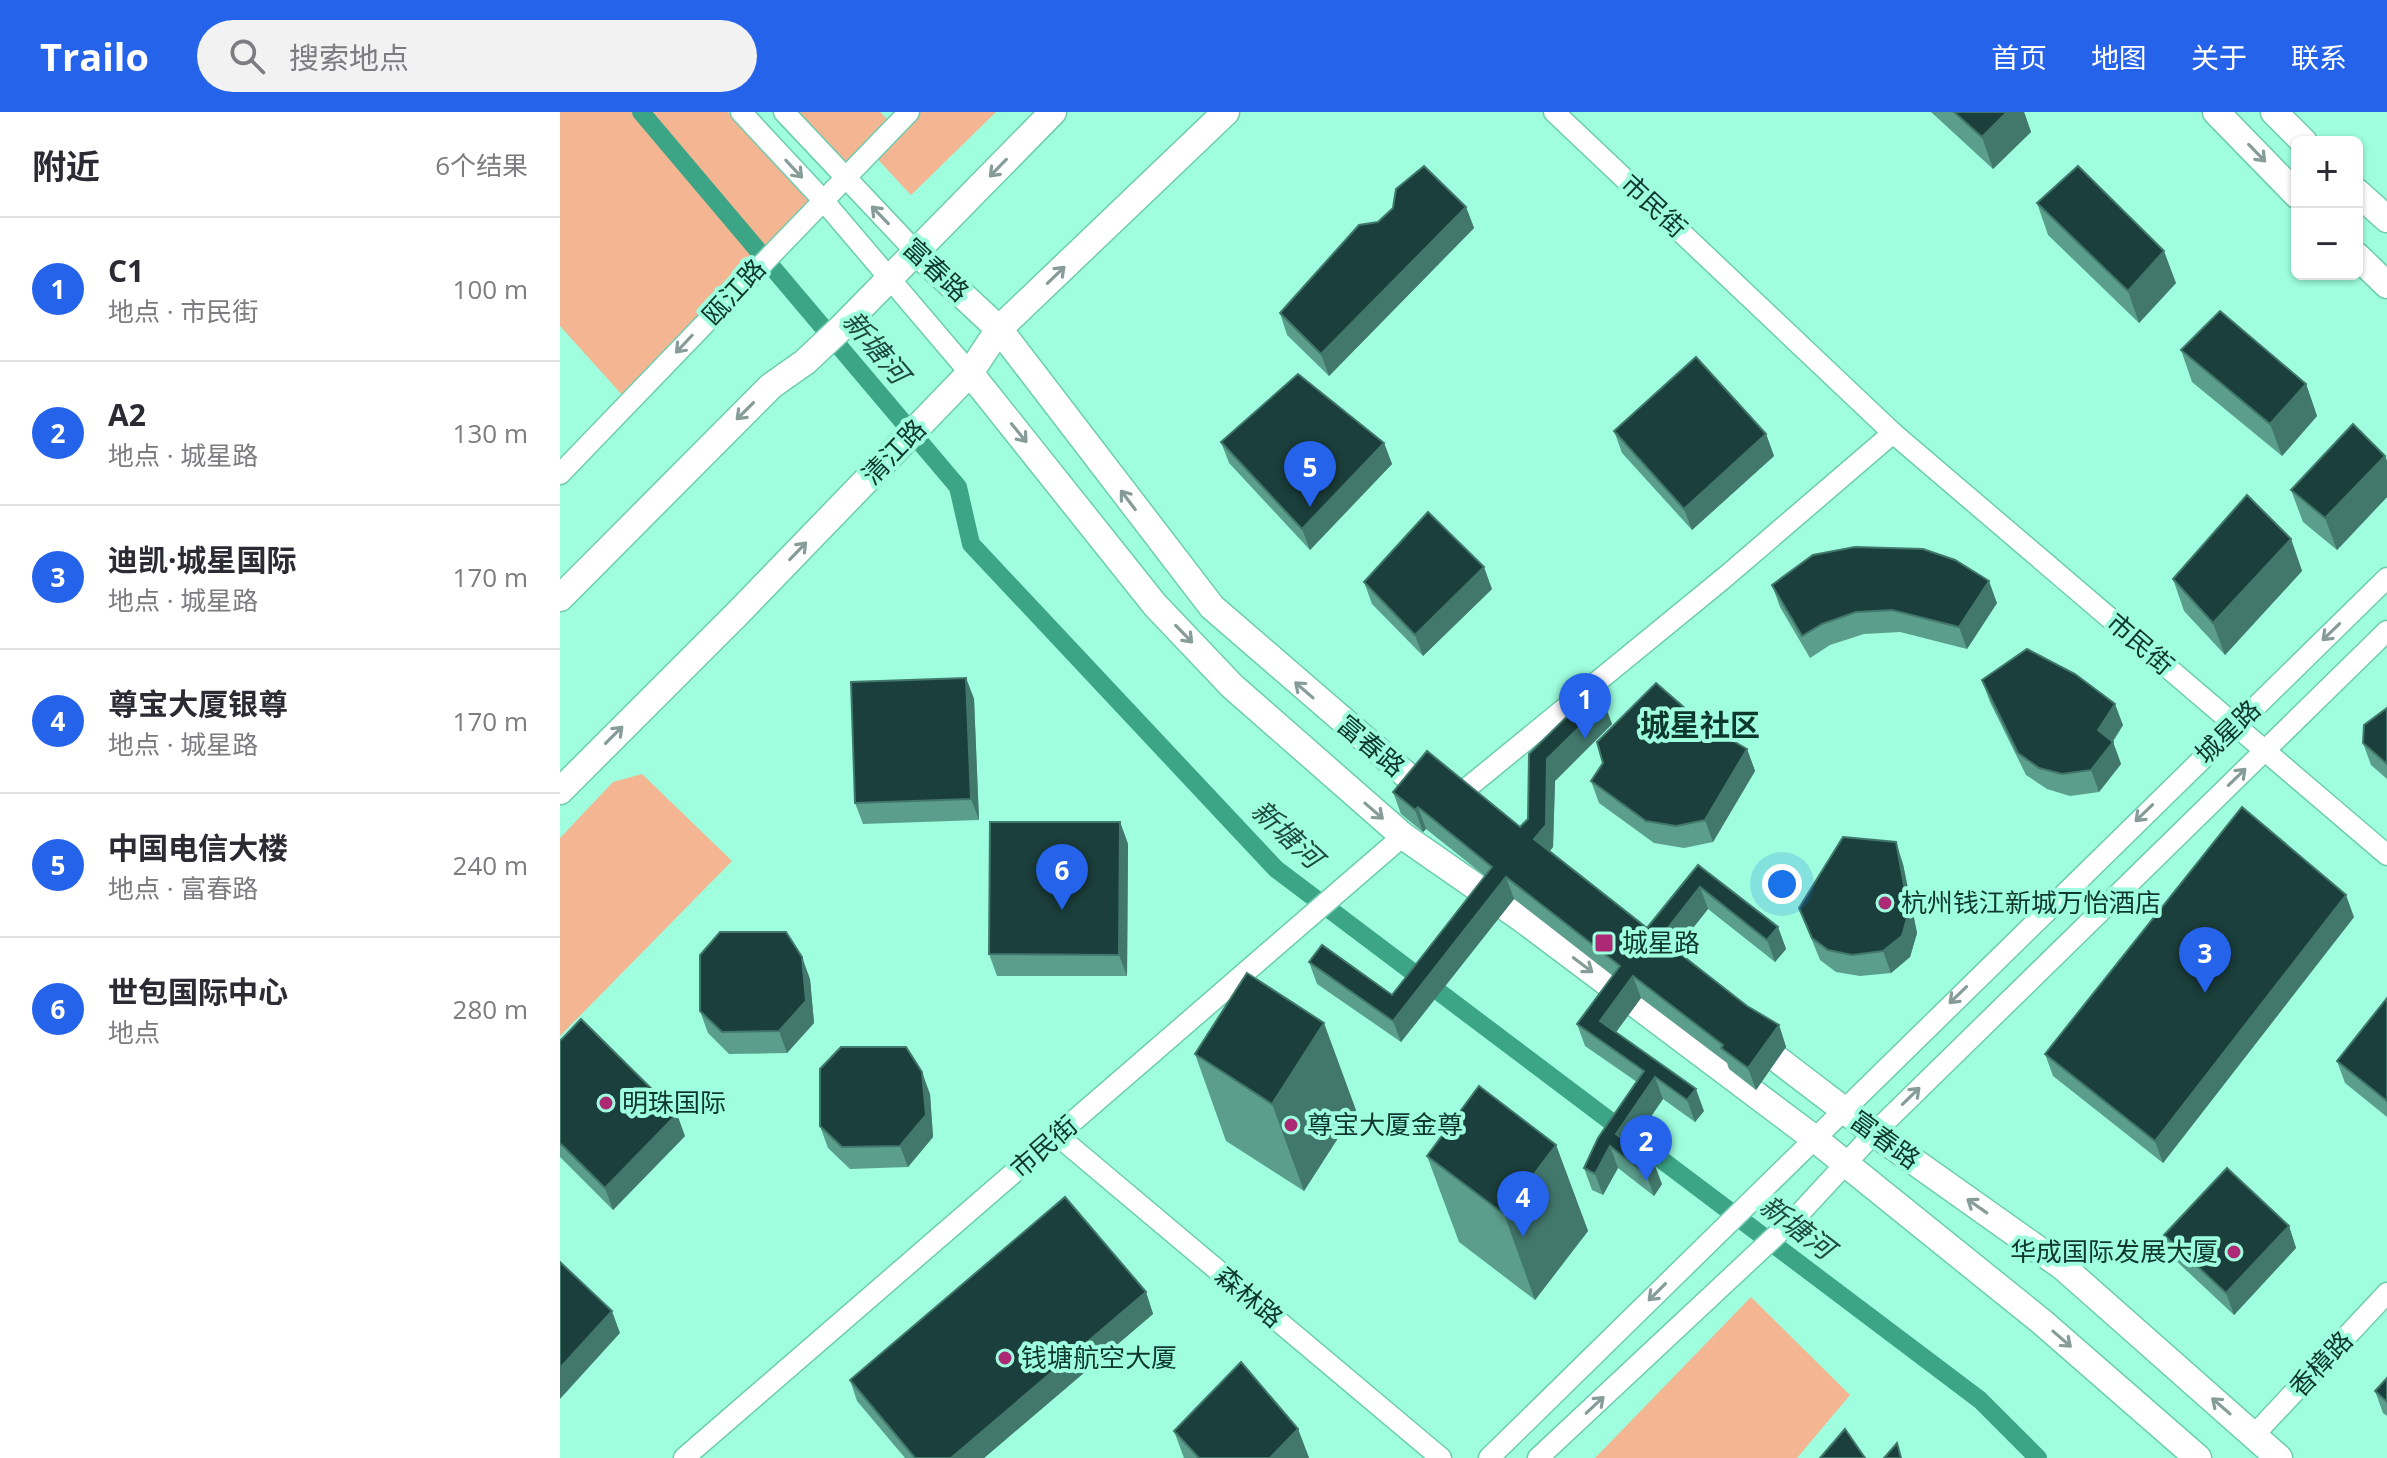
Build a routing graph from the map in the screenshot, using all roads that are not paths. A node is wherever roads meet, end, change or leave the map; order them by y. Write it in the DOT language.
graph roads {
  1 [pos="741,112"];
  2 [pos="784,112"];
  3 [pos="909,112"];
  4 [pos="1053,112"];
  5 [pos="1226,112"];
  6 [pos="1554,112"];
  7 [pos="2216,112"];
  8 [pos="2274,112"];
  9 [pos="2298,136"];
  10 [pos="844,178"];
  11 [pos="2291,189"];
  12 [pos="2363,197"];
  13 [pos="822,199"];
  14 [pos="2387,219"];
  15 [pos="916,252"];
  16 [pos="2363,262"];
  17 [pos="889,279"];
  18 [pos="2387,285"];
  19 [pos="999,329"];
  20 [pos="970,373"];
  21 [pos="1893,433"];
  22 [pos="560,474"];
  23 [pos="2387,578"];
  24 [pos="560,598"];
  25 [pos="2387,631"];
  26 [pos="2234,725"];
  27 [pos="2264,751"];
  28 [pos="560,791"];
  29 [pos="1444,807"];
  30 [pos="1469,826"];
  31 [pos="1403,836"];
  32 [pos="2387,855"];
  33 [pos="1730,1023"];
  34 [pos="1843,1109"];
  35 [pos="1874,1133"];
  36 [pos="1058,1136"];
  37 [pos="1815,1139"];
  38 [pos="1843,1165"];
  39 [pos="2387,1293"];
  40 [pos="2254,1435"];
  41 [pos="2194,1456"];
  42 [pos="684,1458"];
  43 [pos="1441,1458"];
  44 [pos="1489,1458"];
  45 [pos="1538,1458"];
  46 [pos="2279,1458"];
  1 -- 13 [label="street, 富春路, one-way"];
  2 -- 10 [label="street, 富春路"];
  3 -- 10 [label="street, 瓯江路"];
  4 -- 15 [label="main road, one-way"];
  19 -- 5 [label="main road, 清江路, one-way"];
  6 -- 21 [label="street, 市民街"];
  7 -- 11 [label="main road, one-way"];
  8 -- 9 [label="main road"];
  10 -- 13 [label="street, 瓯江路"];
  15 -- 10 [label="street, 富春路, one-way"];
  12 -- 14 [label="main road"];
  13 -- 17 [label="street, 富春路"];
  13 -- 22 [label="street, 瓯江路, one-way"];
  15 -- 17 [label="main road"];
  15 -- 19 [label="main road, 富春路"];
  16 -- 18 [label="main road"];
  17 -- 20 [label="street, 富春路"];
  17 -- 24 [label="main road, one-way"];
  19 -- 20 [label="main road, 清江路"];
  29 -- 19 [label="main road, 富春路, one-way"];
  28 -- 20 [label="main road, 清江路, one-way"];
  20 -- 31 [label="main road, 富春路, one-way"];
  21 -- 26 [label="street, 市民街"];
  21 -- 29 [label="street"];
  23 -- 26 [label="street, 城星路, one-way"];
  25 -- 27 [label="street, 城星路"];
  26 -- 27 [label="street, 市民街"];
  26 -- 34 [label="street, 城星路, one-way"];
  27 -- 32 [label="street, 市民街"];
  35 -- 27 [label="street, 城星路, one-way"];
  29 -- 30 [label="main road, 富春路"];
  31 -- 36 [label="street, 市民街"];
  31 -- 37 [label="main road, 富春路, one-way"];
  33 -- 34 [label="main road, 富春路"];
  34 -- 35 [label="main road, 富春路"];
  34 -- 37 [label="street, 城星路"];
  35 -- 38 [label="street, 城星路"];
  40 -- 35 [label="main road, 富春路, one-way"];
  36 -- 42 [label="street, 市民街"];
  36 -- 43 [label="street, 森林路"];
  37 -- 38 [label="main road, 富春路"];
  37 -- 44 [label="street, 城星路, one-way"];
  38 -- 41 [label="main road, 富春路, one-way"];
  45 -- 38 [label="street, 城星路, one-way"];
  39 -- 40 [label="street, 香樟路"];
  40 -- 46 [label="main road, 富春路"];
}
